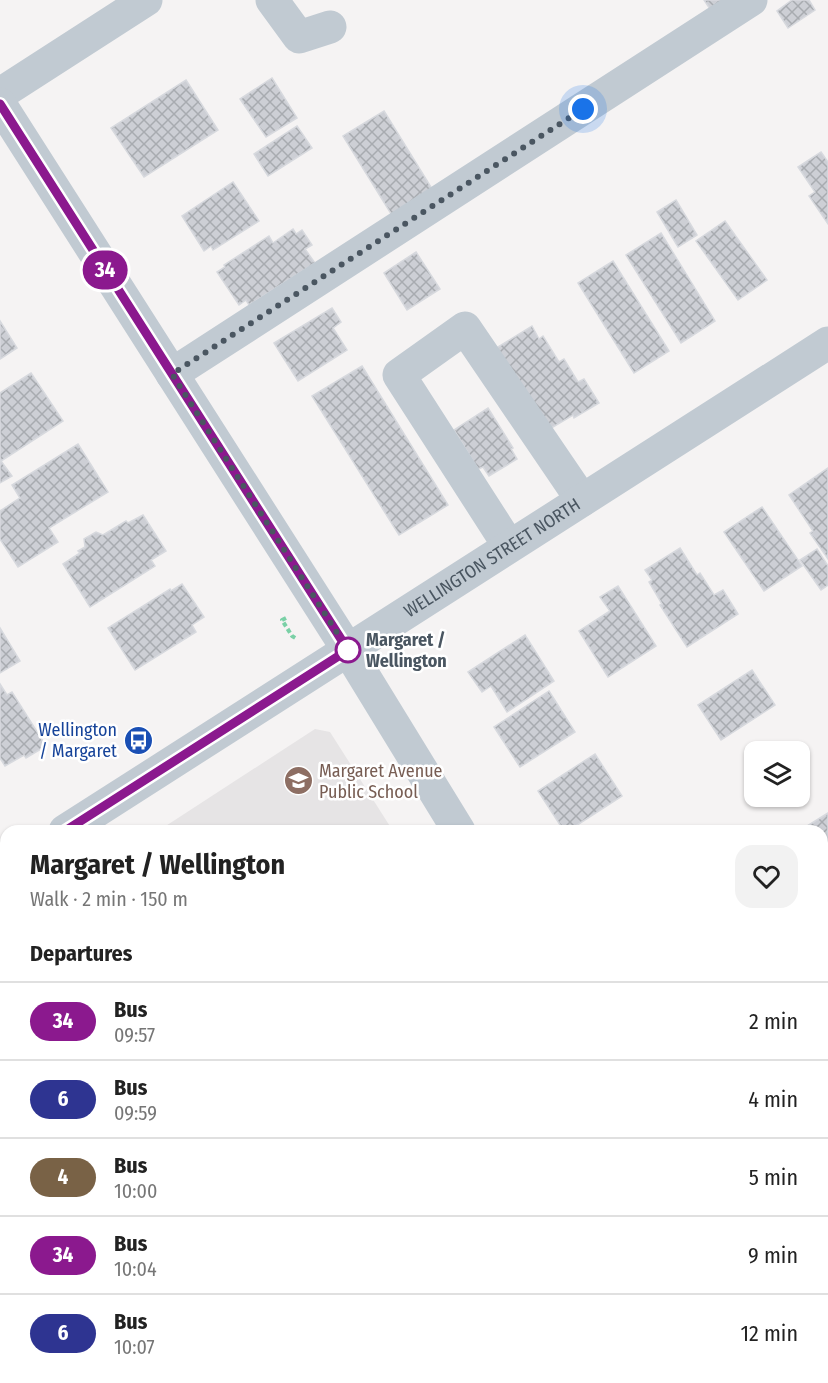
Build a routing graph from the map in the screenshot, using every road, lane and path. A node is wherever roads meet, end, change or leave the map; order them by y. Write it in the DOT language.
graph roads {
  1 [pos="146,0"];
  2 [pos="272,0"];
  3 [pos="751,0"];
  4 [pos="330,27"];
  5 [pos="0,94"];
  6 [pos="0,104"];
  7 [pos="828,343"];
  8 [pos="172,374"];
  9 [pos="582,500"];
  10 [pos="509,546"];
  11 [pos="348,650"];
  12 [pos="74,825"];
  13 [pos="455,825"];
  1 -- 5 [label="street"];
  2 -- 4 [label="street"];
  3 -- 8 [label="street"];
  6 -- 8 [label="street"];
  7 -- 9 [label="street, WELLINGTON STREET NORTH"];
  8 -- 11 [label="street"];
  9 -- 10 [label="street, WELLINGTON STREET NORTH"];
  9 -- 10 [label="street"];
  10 -- 11 [label="street, WELLINGTON STREET NORTH"];
  11 -- 12 [label="street, WELLINGTON STREET NORTH"];
  11 -- 13 [label="street"];
}
